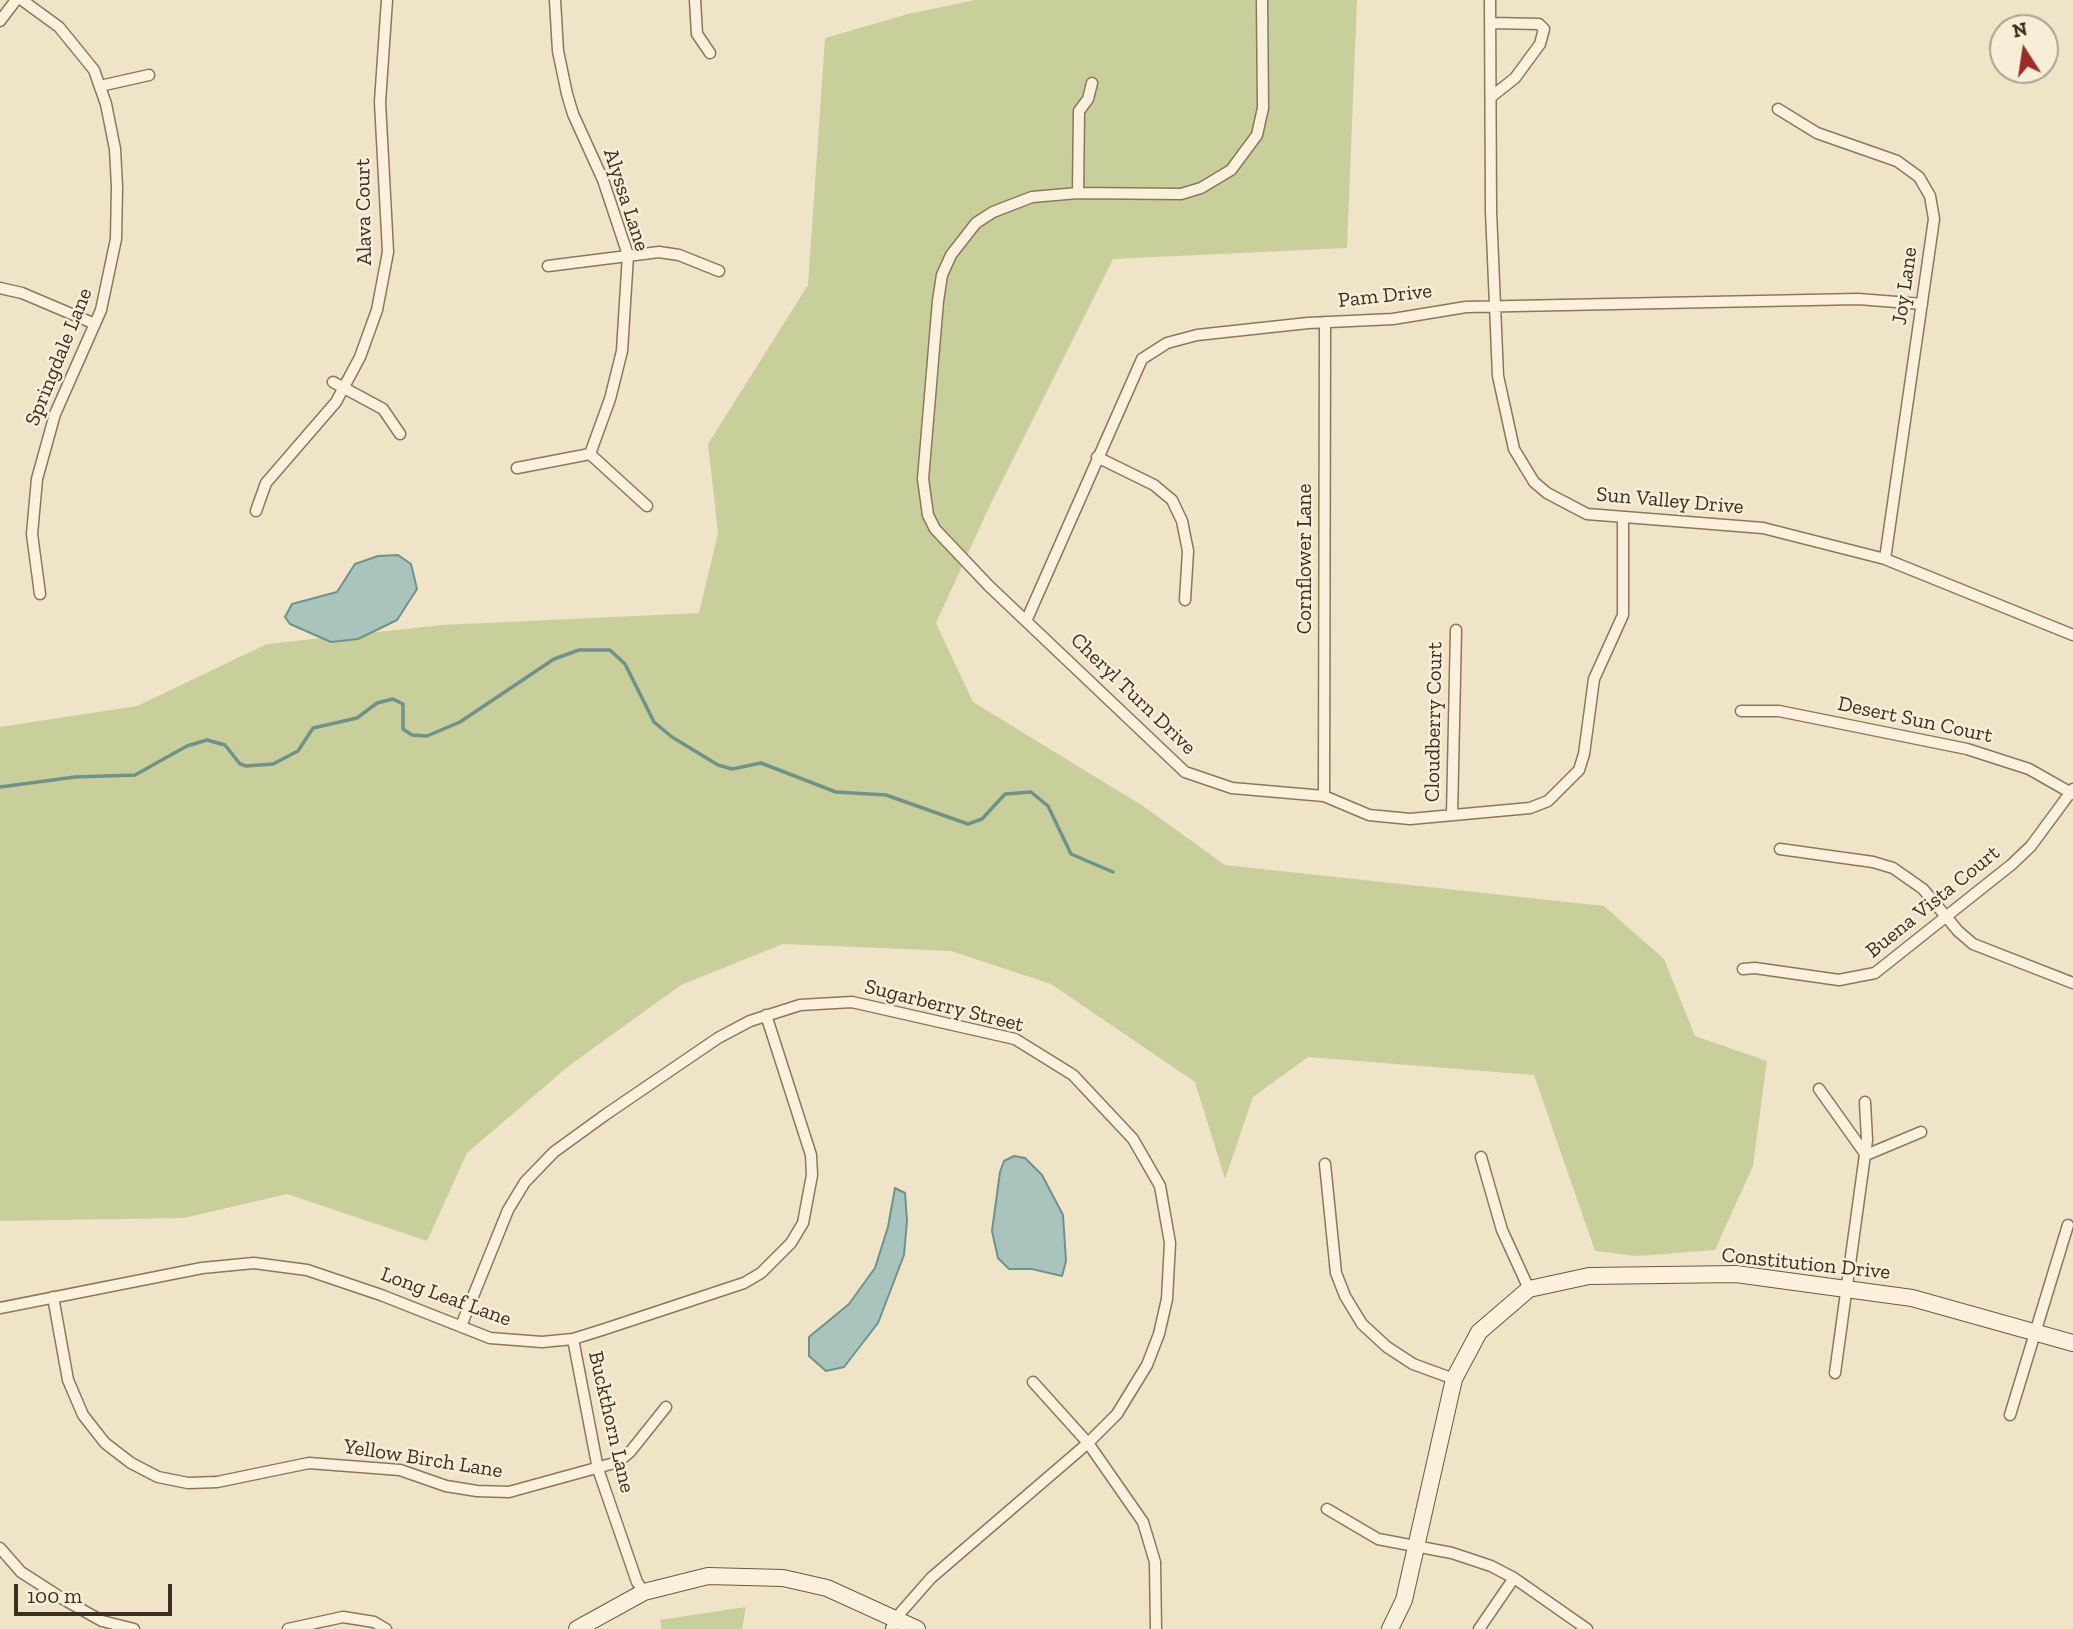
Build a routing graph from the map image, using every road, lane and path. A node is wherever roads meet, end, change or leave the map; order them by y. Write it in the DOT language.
graph roads {
  1 [pos="16,0"];
  2 [pos="22,0"];
  3 [pos="387,0"];
  4 [pos="555,0"];
  5 [pos="695,0"];
  6 [pos="1262,0"];
  7 [pos="1490,0"];
  8 [pos="0,21"];
  9 [pos="1490,23"];
  10 [pos="710,53"];
  11 [pos="149,75"];
  12 [pos="1091,83"];
  13 [pos="100,86"];
  14 [pos="1491,97"];
  15 [pos="1778,109"];
  16 [pos="1078,192"];
  17 [pos="628,255"];
  18 [pos="548,266"];
  19 [pos="719,271"];
  20 [pos="0,289"];
  21 [pos="1922,304"];
  22 [pos="1494,307"];
  23 [pos="1325,322"];
  24 [pos="95,324"];
  25 [pos="333,382"];
  26 [pos="345,387"];
  27 [pos="400,434"];
  28 [pos="590,454"];
  29 [pos="1097,457"];
  30 [pos="517,468"];
  31 [pos="647,506"];
  32 [pos="256,511"];
  33 [pos="1623,517"];
  34 [pos="1885,559"];
  35 [pos="40,594"];
  36 [pos="1185,600"];
  37 [pos="1027,619"];
  38 [pos="1456,630"];
  39 [pos="2073,635"];
  40 [pos="1741,711"];
  41 [pos="2072,792"];
  42 [pos="1324,796"];
  43 [pos="1452,815"];
  44 [pos="1780,849"];
  45 [pos="1949,917"];
  46 [pos="1742,969"];
  47 [pos="2073,983"];
  48 [pos="766,1015"];
  49 [pos="1819,1089"];
  50 [pos="1865,1102"];
  51 [pos="1921,1132"];
  52 [pos="1866,1155"];
  53 [pos="1481,1157"];
  54 [pos="1325,1164"];
  55 [pos="2068,1225"];
  56 [pos="1529,1289"];
  57 [pos="1848,1289"];
  58 [pos="53,1297"];
  59 [pos="0,1308"];
  60 [pos="461,1326"];
  61 [pos="2036,1331"];
  62 [pos="573,1339"];
  63 [pos="2073,1343"];
  64 [pos="1835,1373"];
  65 [pos="1454,1379"];
  66 [pos="1033,1382"];
  67 [pos="666,1407"];
  68 [pos="2010,1415"];
  69 [pos="1088,1443"];
  70 [pos="597,1469"];
  71 [pos="1327,1509"];
  72 [pos="1415,1546"];
  73 [pos="0,1548"];
  74 [pos="1514,1578"];
  75 [pos="644,1592"];
  76 [pos="893,1624"];
  77 [pos="134,1629"];
  78 [pos="288,1629"];
  79 [pos="386,1629"];
  80 [pos="577,1629"];
  81 [pos="917,1629"];
  82 [pos="1156,1629"];
  83 [pos="1390,1629"];
  84 [pos="1479,1629"];
  85 [pos="1587,1629"];
  1 -- 8 [label="street"];
  2 -- 13 [label="street, Springdale Lane"];
  3 -- 26 [label="street, Alava Court"];
  4 -- 17 [label="street, Alyssa Lane"];
  5 -- 10 [label="street"];
  6 -- 16 [label="street, Cheryl Turn Drive"];
  7 -- 9 [label="street, Sun Valley Drive"];
  9 -- 14 [label="street, Sun Valley Drive"];
  9 -- 14 [label="street"];
  11 -- 13 [label="street"];
  12 -- 16 [label="street"];
  13 -- 24 [label="street, Springdale Lane"];
  14 -- 22 [label="street, Sun Valley Drive"];
  15 -- 21 [label="street, Joy Lane"];
  16 -- 37 [label="street, Cheryl Turn Drive"];
  17 -- 18 [label="street"];
  17 -- 19 [label="street"];
  17 -- 28 [label="street, Alyssa Lane"];
  20 -- 24 [label="street"];
  21 -- 22 [label="street, Pam Drive"];
  21 -- 34 [label="street, Joy Lane"];
  22 -- 23 [label="street, Pam Drive"];
  22 -- 33 [label="street, Sun Valley Drive"];
  23 -- 29 [label="street, Pam Drive"];
  23 -- 42 [label="street, Cornflower Lane"];
  24 -- 35 [label="street, Springdale Lane"];
  25 -- 26 [label="street"];
  26 -- 27 [label="street"];
  26 -- 32 [label="street, Alava Court"];
  28 -- 30 [label="street"];
  28 -- 31 [label="street"];
  29 -- 36 [label="street"];
  29 -- 37 [label="street, Pam Drive"];
  33 -- 34 [label="street, Sun Valley Drive"];
  33 -- 43 [label="street, Cheryl Turn Drive"];
  34 -- 39 [label="street, Sun Valley Drive"];
  37 -- 42 [label="street, Cheryl Turn Drive"];
  38 -- 43 [label="street, Cloudberry Court"];
  40 -- 41 [label="street, Desert Sun Court"];
  41 -- 45 [label="street, Buena Vista Court"];
  42 -- 43 [label="street, Cheryl Turn Drive"];
  44 -- 45 [label="street"];
  45 -- 46 [label="street, Buena Vista Court"];
  45 -- 47 [label="street"];
  48 -- 60 [label="street, Sugarberry Street"];
  48 -- 62 [label="street, Long Leaf Lane"];
  48 -- 69 [label="street, Sugarberry Street"];
  49 -- 52 [label="street"];
  50 -- 52 [label="street"];
  51 -- 52 [label="street"];
  52 -- 57 [label="street"];
  53 -- 56 [label="street"];
  54 -- 65 [label="street"];
  55 -- 61 [label="street"];
  56 -- 57 [label="street, Constitution Drive"];
  56 -- 65 [label="street, Constitution Drive"];
  57 -- 61 [label="street, Constitution Drive"];
  57 -- 64 [label="street"];
  58 -- 59 [label="street, Long Leaf Lane"];
  58 -- 60 [label="street, Long Leaf Lane"];
  58 -- 70 [label="street, Yellow Birch Lane"];
  60 -- 62 [label="street, Long Leaf Lane"];
  61 -- 63 [label="street, Constitution Drive"];
  61 -- 68 [label="street"];
  62 -- 70 [label="street, Buckthorn Lane"];
  65 -- 72 [label="street, Constitution Drive"];
  66 -- 69 [label="street"];
  67 -- 70 [label="street, Yellow Birch Lane"];
  69 -- 76 [label="street, Sugarberry Street"];
  69 -- 82 [label="street"];
  70 -- 75 [label="street, Buckthorn Lane"];
  71 -- 72 [label="street"];
  72 -- 74 [label="street"];
  72 -- 83 [label="street, Constitution Drive"];
  73 -- 77 [label="street"];
  74 -- 84 [label="street"];
  74 -- 85 [label="street"];
  75 -- 76 [label="street"];
  75 -- 80 [label="street"];
  76 -- 81 [label="street"];
  78 -- 79 [label="street"];
}
